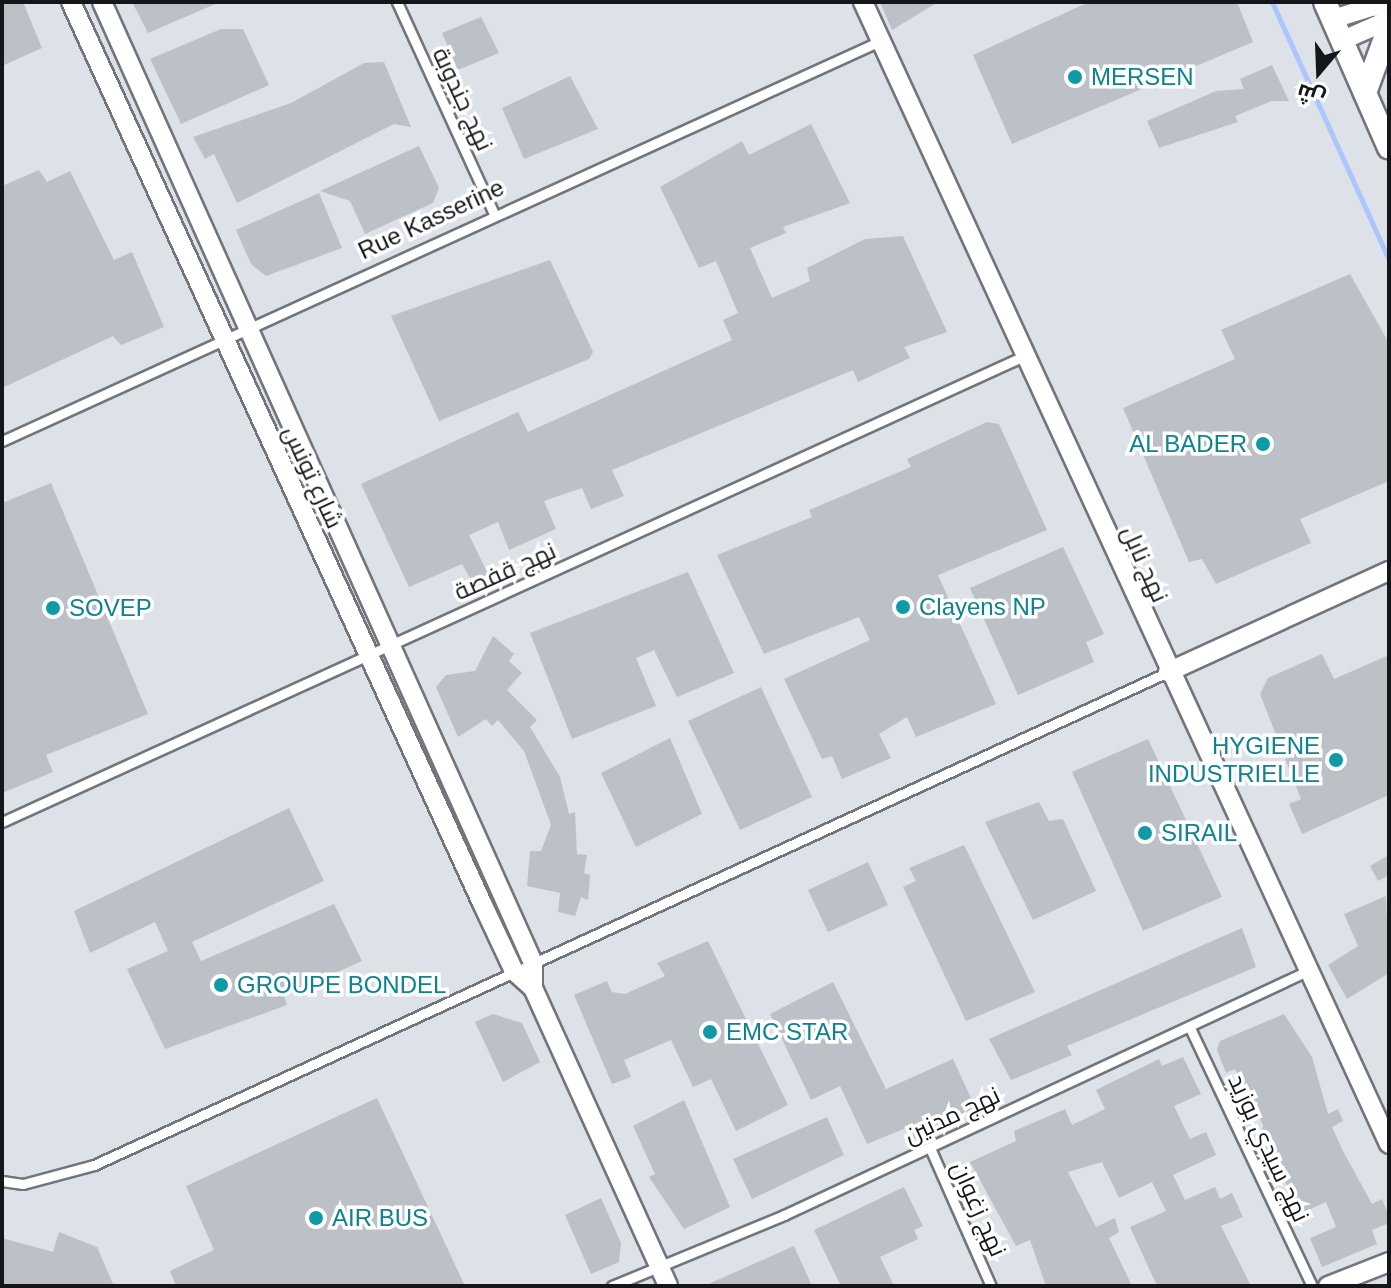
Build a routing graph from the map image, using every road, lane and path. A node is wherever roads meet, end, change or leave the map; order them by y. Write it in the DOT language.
graph roads {
  1 [pos="71,2"];
  2 [pos="102,2"];
  3 [pos="397,2"];
  4 [pos="863,2"];
  5 [pos="1380,7"];
  6 [pos="1329,11"];
  7 [pos="1389,27"];
  8 [pos="1343,40"];
  9 [pos="880,41"];
  10 [pos="1365,93"];
  11 [pos="1389,148"];
  12 [pos="493,212"];
  13 [pos="247,327"];
  14 [pos="223,340"];
  15 [pos="1024,356"];
  16 [pos="2,441"];
  17 [pos="1389,571"];
  18 [pos="393,644"];
  19 [pos="368,654"];
  20 [pos="1168,672"];
  21 [pos="2,822"];
  22 [pos="533,963"];
  23 [pos="514,971"];
  24 [pos="1305,972"];
  25 [pos="533,988"];
  26 [pos="1190,1028"];
  27 [pos="1389,1144"];
  28 [pos="930,1148"];
  29 [pos="2,1181"];
  30 [pos="1389,1262"];
  31 [pos="659,1266"];
  32 [pos="612,1286"];
  33 [pos="668,1286"];
  34 [pos="991,1286"];
  35 [pos="1312,1286"];
  36 [pos="1328,1286"];
  1 -- 14 [label="street, شارع تونس"];
  2 -- 13 [label="street, شارع تونس"];
  3 -- 12 [label="lane, نهج جندوبة"];
  4 -- 9 [label="street, نهج نابل"];
  5 -- 6 [label="street"];
  5 -- 8 [label="street"];
  6 -- 8 [label="street"];
  7 -- 10 [label="street"];
  8 -- 10 [label="street"];
  9 -- 12 [label="lane, Rue Kasserine"];
  9 -- 15 [label="street, نهج نابل"];
  10 -- 11 [label="street"];
  12 -- 13 [label="lane, Rue Kasserine"];
  13 -- 14 [label="lane, Rue Kasserine"];
  13 -- 18 [label="street, شارع تونس"];
  14 -- 16 [label="lane, Rue Kasserine"];
  14 -- 19 [label="street, شارع تونس"];
  15 -- 18 [label="lane, نهج قفصة"];
  15 -- 20 [label="street, نهج نابل"];
  17 -- 20 [label="street"];
  18 -- 19 [label="lane, نهج قفصة"];
  18 -- 22 [label="street, شارع تونس"];
  19 -- 21 [label="lane, نهج قفصة"];
  19 -- 23 [label="street, شارع تونس"];
  20 -- 22 [label="lane"];
  20 -- 24 [label="street, نهج نابل"];
  22 -- 23 [label="lane"];
  22 -- 25 [label="street"];
  23 -- 25 [label="street"];
  23 -- 29 [label="lane"];
  24 -- 26 [label="lane, نهج مدنين"];
  24 -- 27 [label="street, نهج نابل"];
  25 -- 31 [label="street"];
  26 -- 28 [label="lane, نهج مدنين"];
  26 -- 35 [label="lane, نهج سيدي بوزيد"];
  28 -- 31 [label="lane, نهج مدنين"];
  28 -- 34 [label="lane, نهج زغوان"];
  30 -- 36 [label="street"];
  31 -- 32 [label="lane, نهج مدنين"];
  31 -- 33 [label="street"];
}
